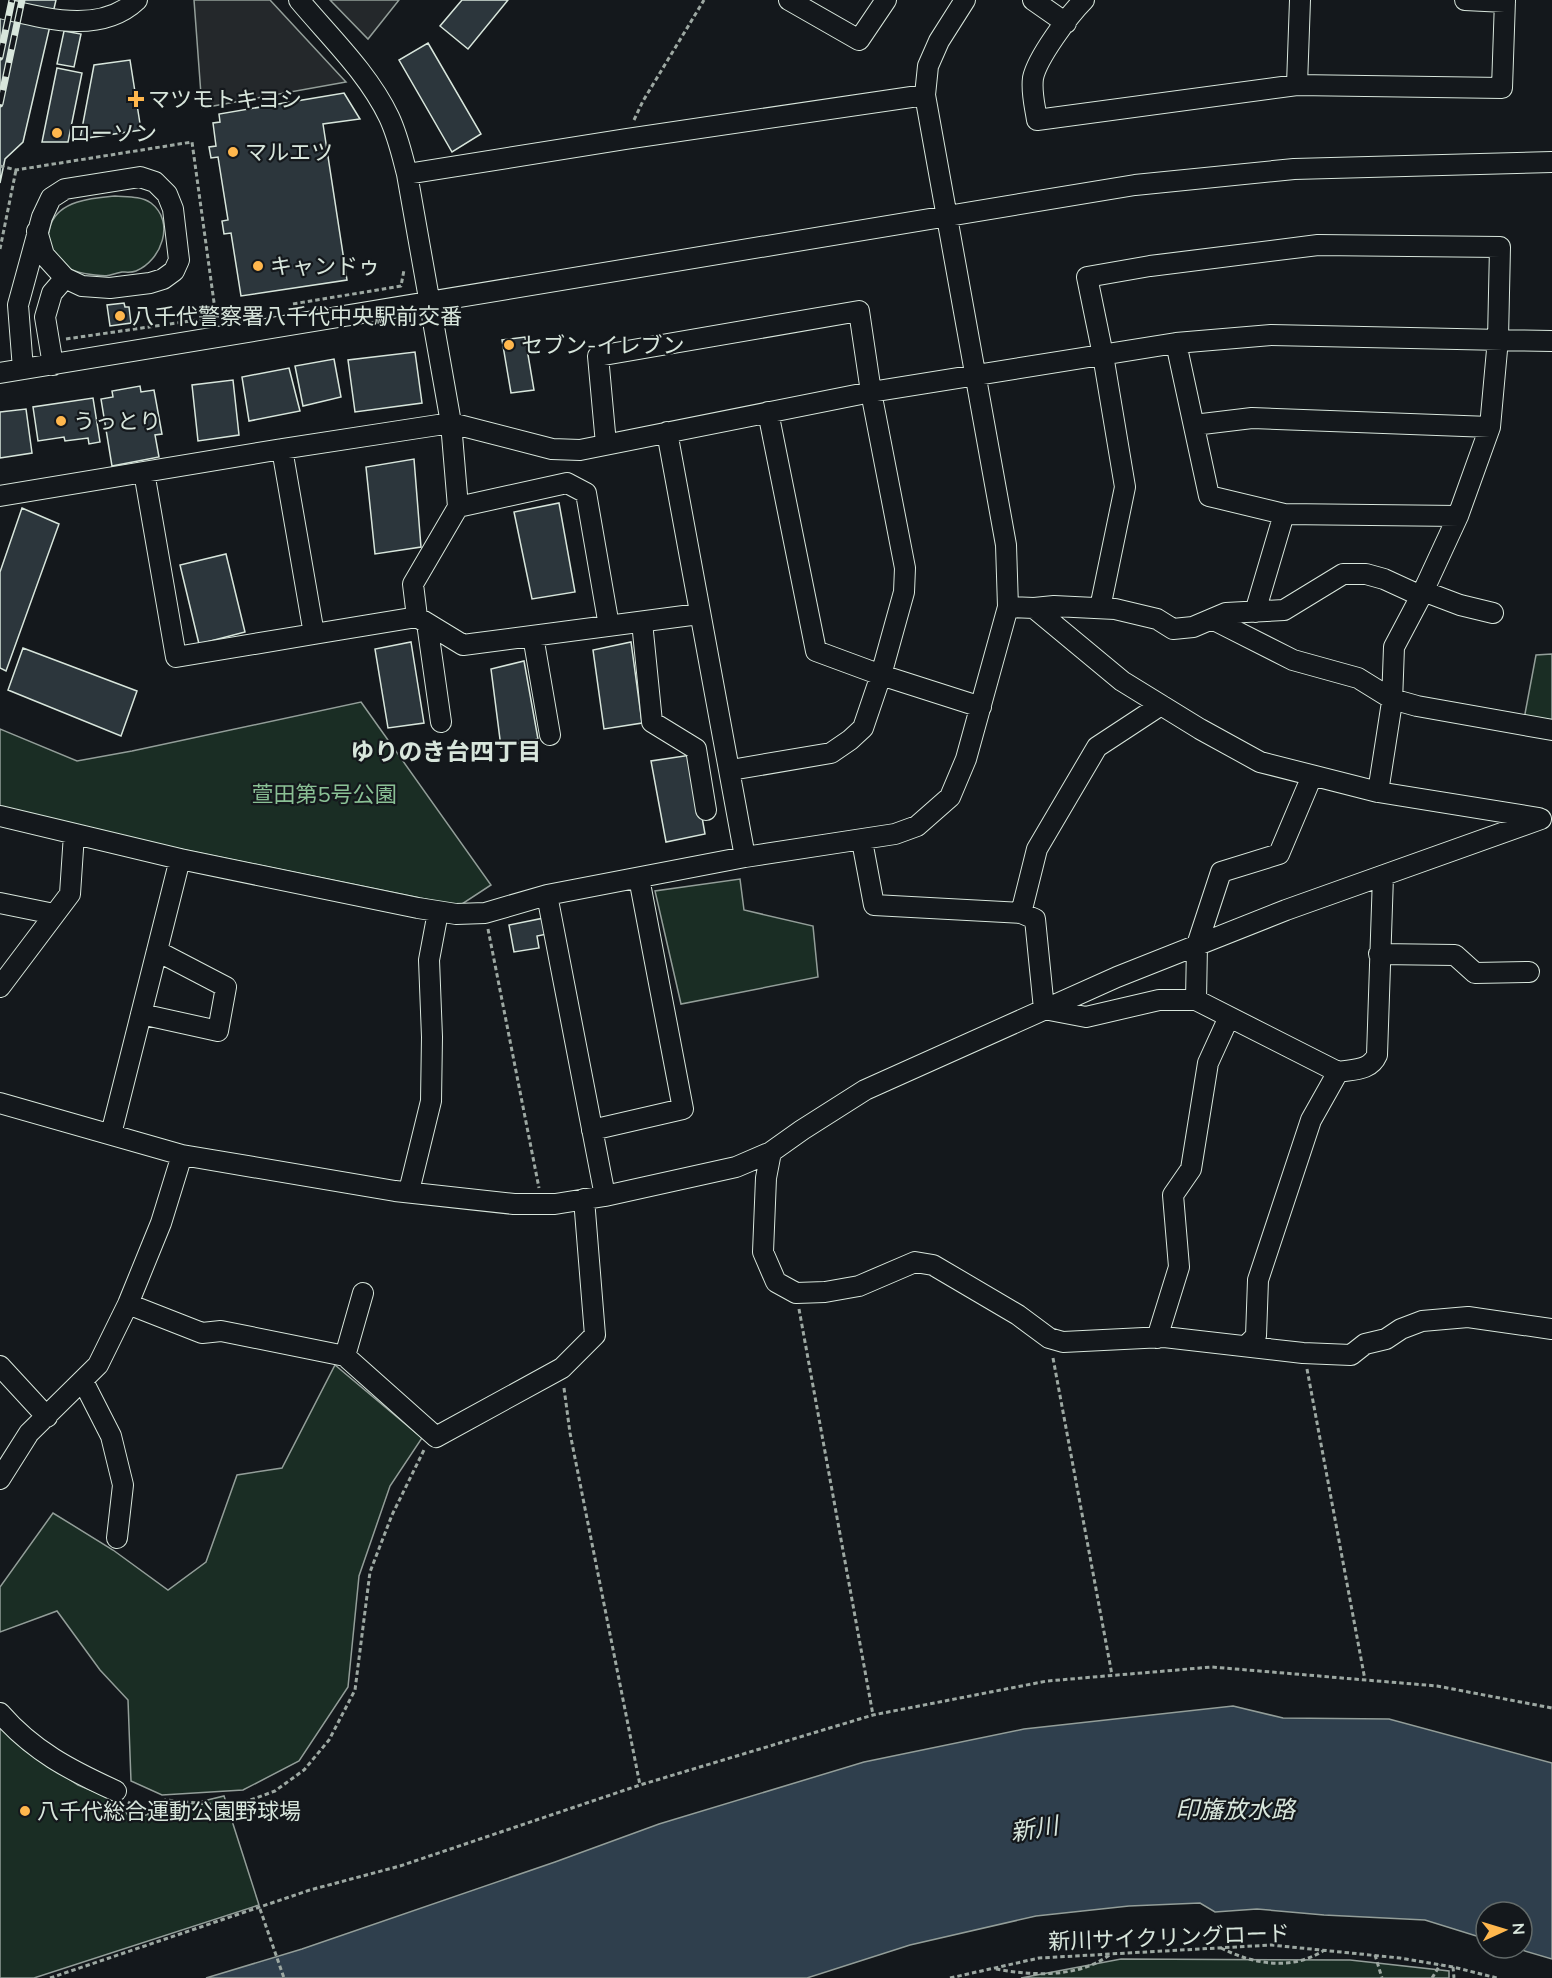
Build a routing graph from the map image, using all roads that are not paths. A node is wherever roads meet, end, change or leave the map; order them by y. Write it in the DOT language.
graph roads {
  1 [pos="137,0"];
  2 [pos="299,0"];
  3 [pos="789,0"];
  4 [pos="886,0"];
  5 [pos="964,0"];
  6 [pos="1033,0"];
  7 [pos="1084,0"];
  8 [pos="1300,0"];
  9 [pos="1465,0"];
  10 [pos="1505,1"];
  11 [pos="7,9"];
  12 [pos="1066,22"];
  13 [pos="1297,85"];
  14 [pos="925,95"];
  15 [pos="1552,162"];
  16 [pos="407,174"];
  17 [pos="946,215"];
  18 [pos="37,231"];
  19 [pos="65,278"];
  20 [pos="428,301"];
  21 [pos="1498,339"];
  22 [pos="1552,341"];
  23 [pos="1176,343"];
  24 [pos="1103,355"];
  25 [pos="53,365"];
  26 [pos="23,369"];
  27 [pos="0,373"];
  28 [pos="976,375"];
  29 [pos="871,392"];
  30 [pos="768,412"];
  31 [pos="451,423"];
  32 [pos="1194,425"];
  33 [pos="1490,427"];
  34 [pos="667,432"];
  35 [pos="606,444"];
  36 [pos="282,449"];
  37 [pos="144,472"];
  38 [pos="0,496"];
  39 [pos="458,507"];
  40 [pos="1284,514"];
  41 [pos="1458,516"];
  42 [pos="1422,593"];
  43 [pos="1008,607"];
  44 [pos="1034,608"];
  45 [pos="1100,608"];
  46 [pos="1255,612"];
  47 [pos="1493,613"];
  48 [pos="699,614"];
  49 [pos="1212,619"];
  50 [pos="422,620"];
  51 [pos="642,622"];
  52 [pos="609,626"];
  53 [pos="314,634"];
  54 [pos="533,636"];
  55 [pos="881,675"];
  56 [pos="1392,699"];
  57 [pos="1161,705"];
  58 [pos="981,707"];
  59 [pos="441,722"];
  60 [pos="1552,730"];
  61 [pos="550,735"];
  62 [pos="730,770"];
  63 [pos="1312,776"];
  64 [pos="1378,792"];
  65 [pos="706,810"];
  66 [pos="0,816"];
  67 [pos="1546,820"];
  68 [pos="74,834"];
  69 [pos="862,841"];
  70 [pos="746,857"];
  71 [pos="180,859"];
  72 [pos="1383,876"];
  73 [pos="639,878"];
  74 [pos="547,895"];
  75 [pos="0,903"];
  76 [pos="438,912"];
  77 [pos="1021,913"];
  78 [pos="54,914"];
  79 [pos="1197,945"];
  80 [pos="157,951"];
  81 [pos="1379,954"];
  82 [pos="1529,972"];
  83 [pos="0,987"];
  84 [pos="1196,1000"];
  85 [pos="1044,1009"];
  86 [pos="141,1014"];
  87 [pos="1229,1017"];
  88 [pos="1338,1072"];
  89 [pos="0,1104"];
  90 [pos="592,1130"];
  91 [pos="111,1134"];
  92 [pos="771,1152"];
  93 [pos="182,1155"];
  94 [pos="409,1191"];
  95 [pos="605,1196"];
  96 [pos="584,1199"];
  97 [pos="363,1293"];
  98 [pos="128,1304"];
  99 [pos="1552,1329"];
  100 [pos="1157,1338"];
  101 [pos="1246,1346"];
  102 [pos="345,1356"];
  103 [pos="0,1366"];
  104 [pos="83,1381"];
  105 [pos="47,1417"];
  106 [pos="0,1479"];
  107 [pos="117,1538"];
  108 [pos="0,1713"];
  109 [pos="116,1791"];
  1 -- 11 [label="street"];
  2 -- 16 [label="street"];
  3 -- 4 [label="street"];
  5 -- 14 [label="street"];
  6 -- 12 [label="street"];
  7 -- 12 [label="street"];
  8 -- 13 [label="street"];
  9 -- 10 [label="street"];
  10 -- 13 [label="street"];
  12 -- 13 [label="street"];
  14 -- 16 [label="street"];
  14 -- 17 [label="street"];
  15 -- 17 [label="street"];
  16 -- 20 [label="street"];
  17 -- 20 [label="street"];
  17 -- 28 [label="street"];
  18 -- 19 [label="street"];
  18 -- 19 [label="street"];
  18 -- 26 [label="street"];
  19 -- 25 [label="street"];
  20 -- 25 [label="street"];
  20 -- 31 [label="street"];
  21 -- 22 [label="street"];
  21 -- 23 [label="street"];
  21 -- 24 [label="street"];
  21 -- 33 [label="street"];
  23 -- 24 [label="street"];
  23 -- 32 [label="street"];
  24 -- 28 [label="street"];
  24 -- 45 [label="street"];
  25 -- 26 [label="street"];
  26 -- 27 [label="street"];
  28 -- 29 [label="street"];
  28 -- 43 [label="street"];
  29 -- 30 [label="street"];
  29 -- 35 [label="street"];
  29 -- 55 [label="street"];
  30 -- 34 [label="street"];
  30 -- 55 [label="street"];
  31 -- 35 [label="street"];
  31 -- 36 [label="street"];
  31 -- 39 [label="street"];
  32 -- 33 [label="street"];
  32 -- 40 [label="street"];
  33 -- 41 [label="street"];
  34 -- 35 [label="street"];
  34 -- 48 [label="street"];
  36 -- 37 [label="street"];
  36 -- 53 [label="street"];
  37 -- 38 [label="street"];
  37 -- 53 [label="street"];
  39 -- 50 [label="street"];
  39 -- 52 [label="street"];
  40 -- 41 [label="street"];
  40 -- 46 [label="street"];
  41 -- 42 [label="street"];
  42 -- 46 [label="street"];
  42 -- 47 [label="street"];
  42 -- 56 [label="street"];
  43 -- 44 [label="street"];
  43 -- 58 [label="street"];
  44 -- 45 [label="street"];
  44 -- 57 [label="street"];
  45 -- 49 [label="street"];
  46 -- 49 [label="street"];
  48 -- 51 [label="street"];
  48 -- 62 [label="street"];
  49 -- 56 [label="street"];
  50 -- 53 [label="street"];
  50 -- 54 [label="street"];
  50 -- 59 [label="street"];
  51 -- 52 [label="street"];
  51 -- 65 [label="street"];
  52 -- 54 [label="street"];
  54 -- 61 [label="street"];
  55 -- 58 [label="street"];
  55 -- 62 [label="street"];
  56 -- 60 [label="street"];
  56 -- 64 [label="street"];
  57 -- 63 [label="street"];
  57 -- 77 [label="street"];
  58 -- 69 [label="street"];
  62 -- 70 [label="street"];
  63 -- 64 [label="street"];
  63 -- 79 [label="street"];
  64 -- 67 [label="street"];
  66 -- 68 [label="street"];
  67 -- 72 [label="street"];
  68 -- 71 [label="street"];
  68 -- 78 [label="street"];
  69 -- 70 [label="street"];
  69 -- 77 [label="street"];
  70 -- 73 [label="street"];
  71 -- 76 [label="street"];
  71 -- 80 [label="street"];
  72 -- 79 [label="street"];
  72 -- 81 [label="street"];
  73 -- 74 [label="street"];
  73 -- 90 [label="street"];
  74 -- 76 [label="street"];
  74 -- 90 [label="street"];
  75 -- 78 [label="street"];
  76 -- 94 [label="street"];
  77 -- 85 [label="street"];
  78 -- 83 [label="street"];
  79 -- 84 [label="street"];
  79 -- 85 [label="street"];
  80 -- 86 [label="street"];
  80 -- 86 [label="street"];
  81 -- 82 [label="street"];
  81 -- 88 [label="street"];
  84 -- 85 [label="street"];
  84 -- 87 [label="street"];
  85 -- 92 [label="street"];
  86 -- 91 [label="street"];
  87 -- 88 [label="street"];
  87 -- 100 [label="street"];
  88 -- 101 [label="street"];
  89 -- 91 [label="street"];
  90 -- 95 [label="street"];
  91 -- 93 [label="street"];
  92 -- 95 [label="street"];
  92 -- 100 [label="street"];
  93 -- 94 [label="street"];
  93 -- 98 [label="street"];
  94 -- 96 [label="street"];
  95 -- 96 [label="street"];
  96 -- 102 [label="street"];
  97 -- 102 [label="street"];
  98 -- 102 [label="street"];
  98 -- 104 [label="street"];
  99 -- 101 [label="street"];
  100 -- 101 [label="street"];
  103 -- 105 [label="street"];
  104 -- 105 [label="street"];
  104 -- 107 [label="street"];
  105 -- 106 [label="street"];
  108 -- 109 [label="street"];
}
